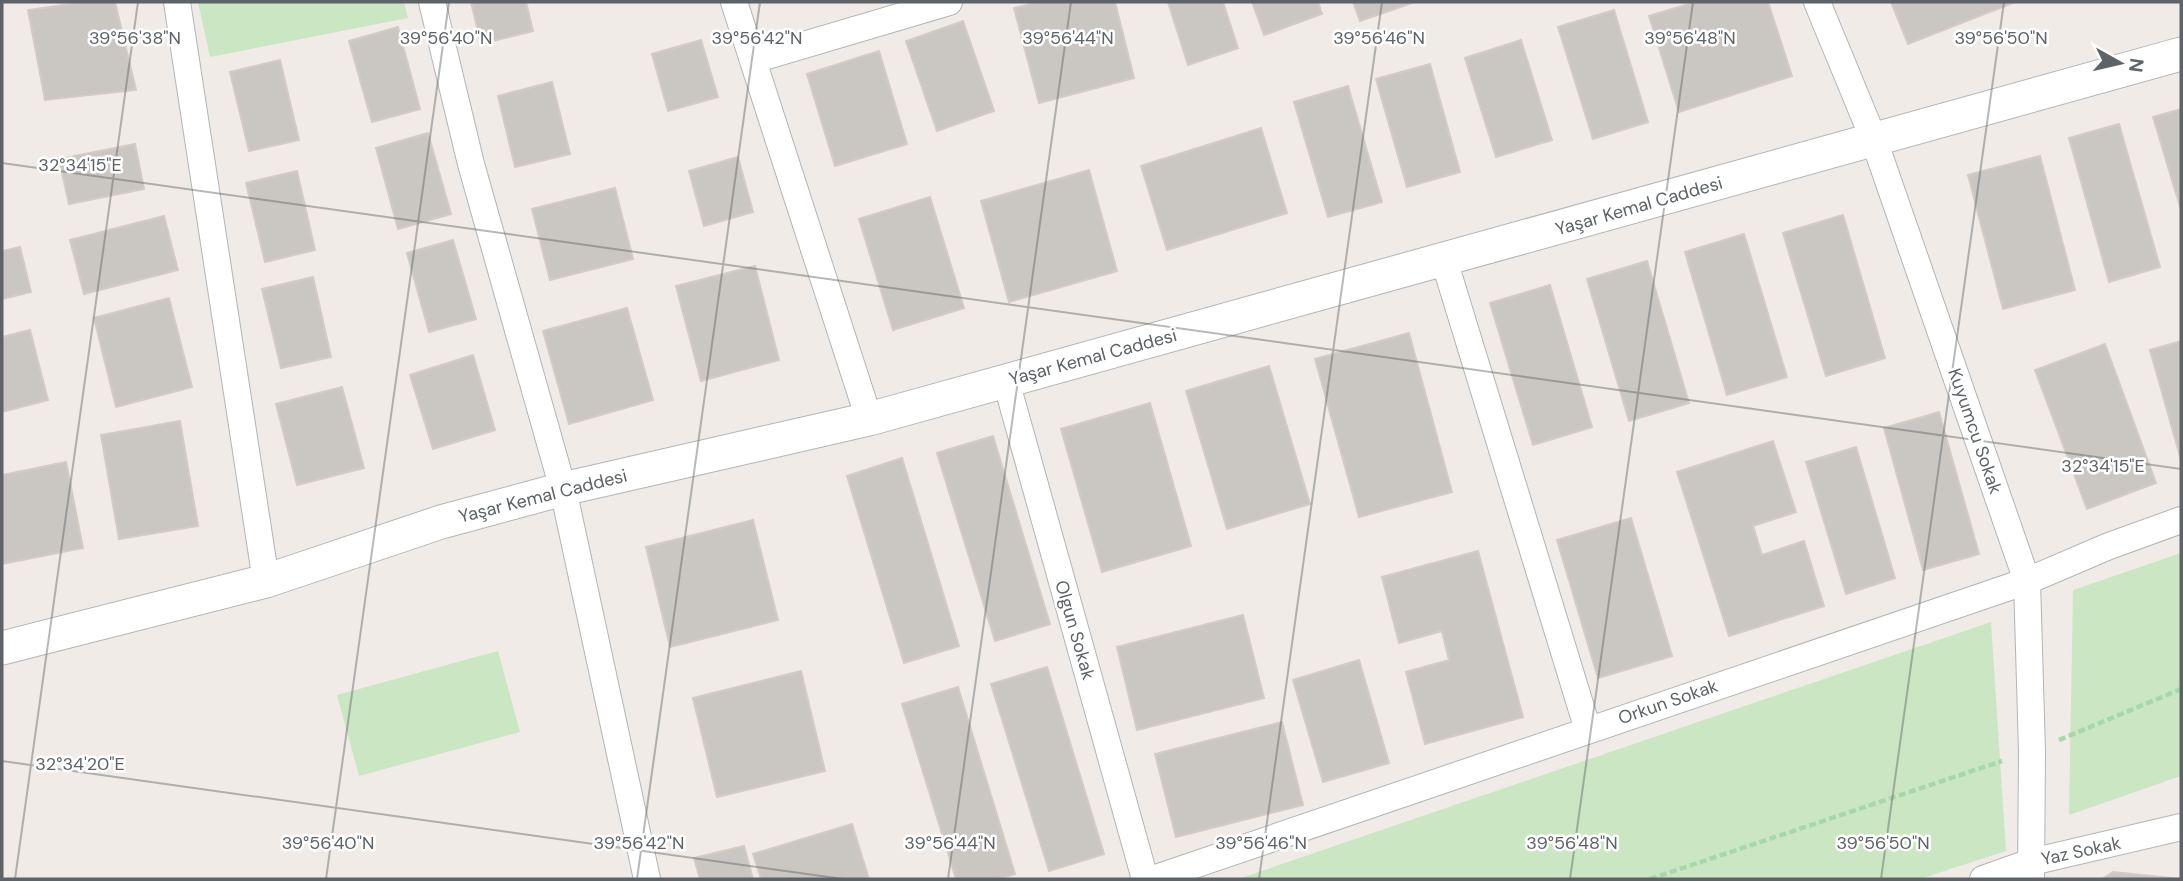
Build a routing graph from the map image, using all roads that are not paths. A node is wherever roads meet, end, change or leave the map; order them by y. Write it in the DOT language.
graph roads {
  1 [pos="177,2"];
  2 [pos="432,2"];
  3 [pos="734,2"];
  4 [pos="949,2"];
  5 [pos="1817,2"];
  6 [pos="2181,54"];
  7 [pos="753,60"];
  8 [pos="1874,140"];
  9 [pos="1444,260"];
  10 [pos="1006,381"];
  11 [pos="869,419"];
  12 [pos="563,489"];
  13 [pos="2181,520"];
  14 [pos="266,581"];
  15 [pos="2026,581"];
  16 [pos="2,648"];
  17 [pos="1588,730"];
  18 [pos="2178,830"];
  19 [pos="2031,870"];
  20 [pos="647,879"];
  21 [pos="1145,879"];
  22 [pos="1153,879"];
  23 [pos="1983,879"];
  1 -- 14 [label="street"];
  2 -- 12 [label="street"];
  3 -- 7 [label="street"];
  4 -- 7 [label="street"];
  5 -- 8 [label="street, Kuyumcu Sokak"];
  6 -- 8 [label="street, Yaşar Kemal Caddesi"];
  7 -- 11 [label="street"];
  8 -- 9 [label="street, Yaşar Kemal Caddesi"];
  8 -- 15 [label="street, Kuyumcu Sokak"];
  9 -- 10 [label="street, Yaşar Kemal Caddesi"];
  9 -- 17 [label="street"];
  10 -- 11 [label="street, Yaşar Kemal Caddesi"];
  10 -- 21 [label="street, Olgun Sokak"];
  11 -- 12 [label="street, Yaşar Kemal Caddesi"];
  12 -- 14 [label="street, Yaşar Kemal Caddesi"];
  12 -- 20 [label="street"];
  13 -- 15 [label="street, Orkun Sokak"];
  14 -- 16 [label="street, Yaşar Kemal Caddesi"];
  15 -- 17 [label="street, Orkun Sokak"];
  15 -- 19 [label="street, Kuyumcu Sokak"];
  17 -- 22 [label="street, Orkun Sokak"];
  18 -- 19 [label="street, Yaz Sokak"];
  19 -- 23 [label="street, Yaz Sokak"];
}
